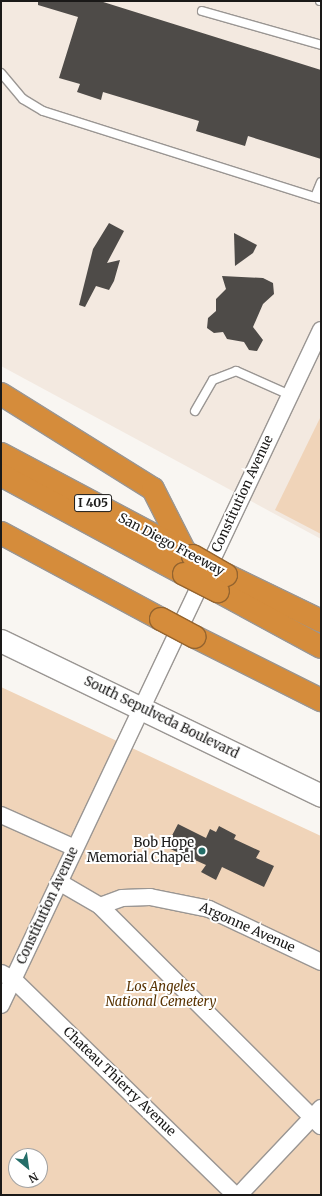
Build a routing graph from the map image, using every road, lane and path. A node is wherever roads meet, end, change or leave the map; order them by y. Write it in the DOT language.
graph roads {
  1 [pos="202,11"];
  2 [pos="321,45"];
  3 [pos="1,73"];
  4 [pos="321,182"];
  5 [pos="318,198"];
  6 [pos="321,330"];
  7 [pos="1,394"];
  8 [pos="290,395"];
  9 [pos="195,412"];
  10 [pos="1,454"];
  11 [pos="1,475"];
  12 [pos="1,533"];
  13 [pos="187,561"];
  14 [pos="222,583"];
  15 [pos="321,621"];
  16 [pos="1,641"];
  17 [pos="321,647"];
  18 [pos="321,700"];
  19 [pos="140,709"];
  20 [pos="321,796"];
  21 [pos="1,814"];
  22 [pos="75,848"];
  23 [pos="59,882"];
  24 [pos="100,906"];
  25 [pos="321,962"];
  26 [pos="7,976"];
  27 [pos="1,1006"];
  28 [pos="318,1117"];
  29 [pos="235,1195"];
  30 [pos="239,1195"];
  1 -- 2 [label="lane"];
  3 -- 5 [label="lane"];
  4 -- 5 [label="lane"];
  6 -- 8 [label="street, Constitution Avenue"];
  7 -- 13 [label="highway"];
  8 -- 9 [label="lane"];
  8 -- 19 [label="street, Constitution Avenue"];
  10 -- 13 [label="highway, San Diego Freeway / I 405"];
  11 -- 13 [label="highway"];
  12 -- 18 [label="highway, bridge"];
  13 -- 14 [label="highway, San Diego Freeway / I 405, bridge"];
  14 -- 15 [label="highway, San Diego Freeway / I 405"];
  14 -- 17 [label="highway"];
  16 -- 19 [label="main road, South Sepulveda Boulevard"];
  19 -- 20 [label="main road, South Sepulveda Boulevard"];
  19 -- 22 [label="street, Constitution Avenue"];
  21 -- 22 [label="street"];
  22 -- 23 [label="street, Constitution Avenue"];
  23 -- 24 [label="street"];
  23 -- 26 [label="street, Constitution Avenue"];
  24 -- 25 [label="street, Argonne Avenue"];
  24 -- 28 [label="street"];
  26 -- 27 [label="street, Constitution Avenue"];
  26 -- 29 [label="street, Chateau Thierry Avenue"];
  28 -- 30 [label="street"];
}
